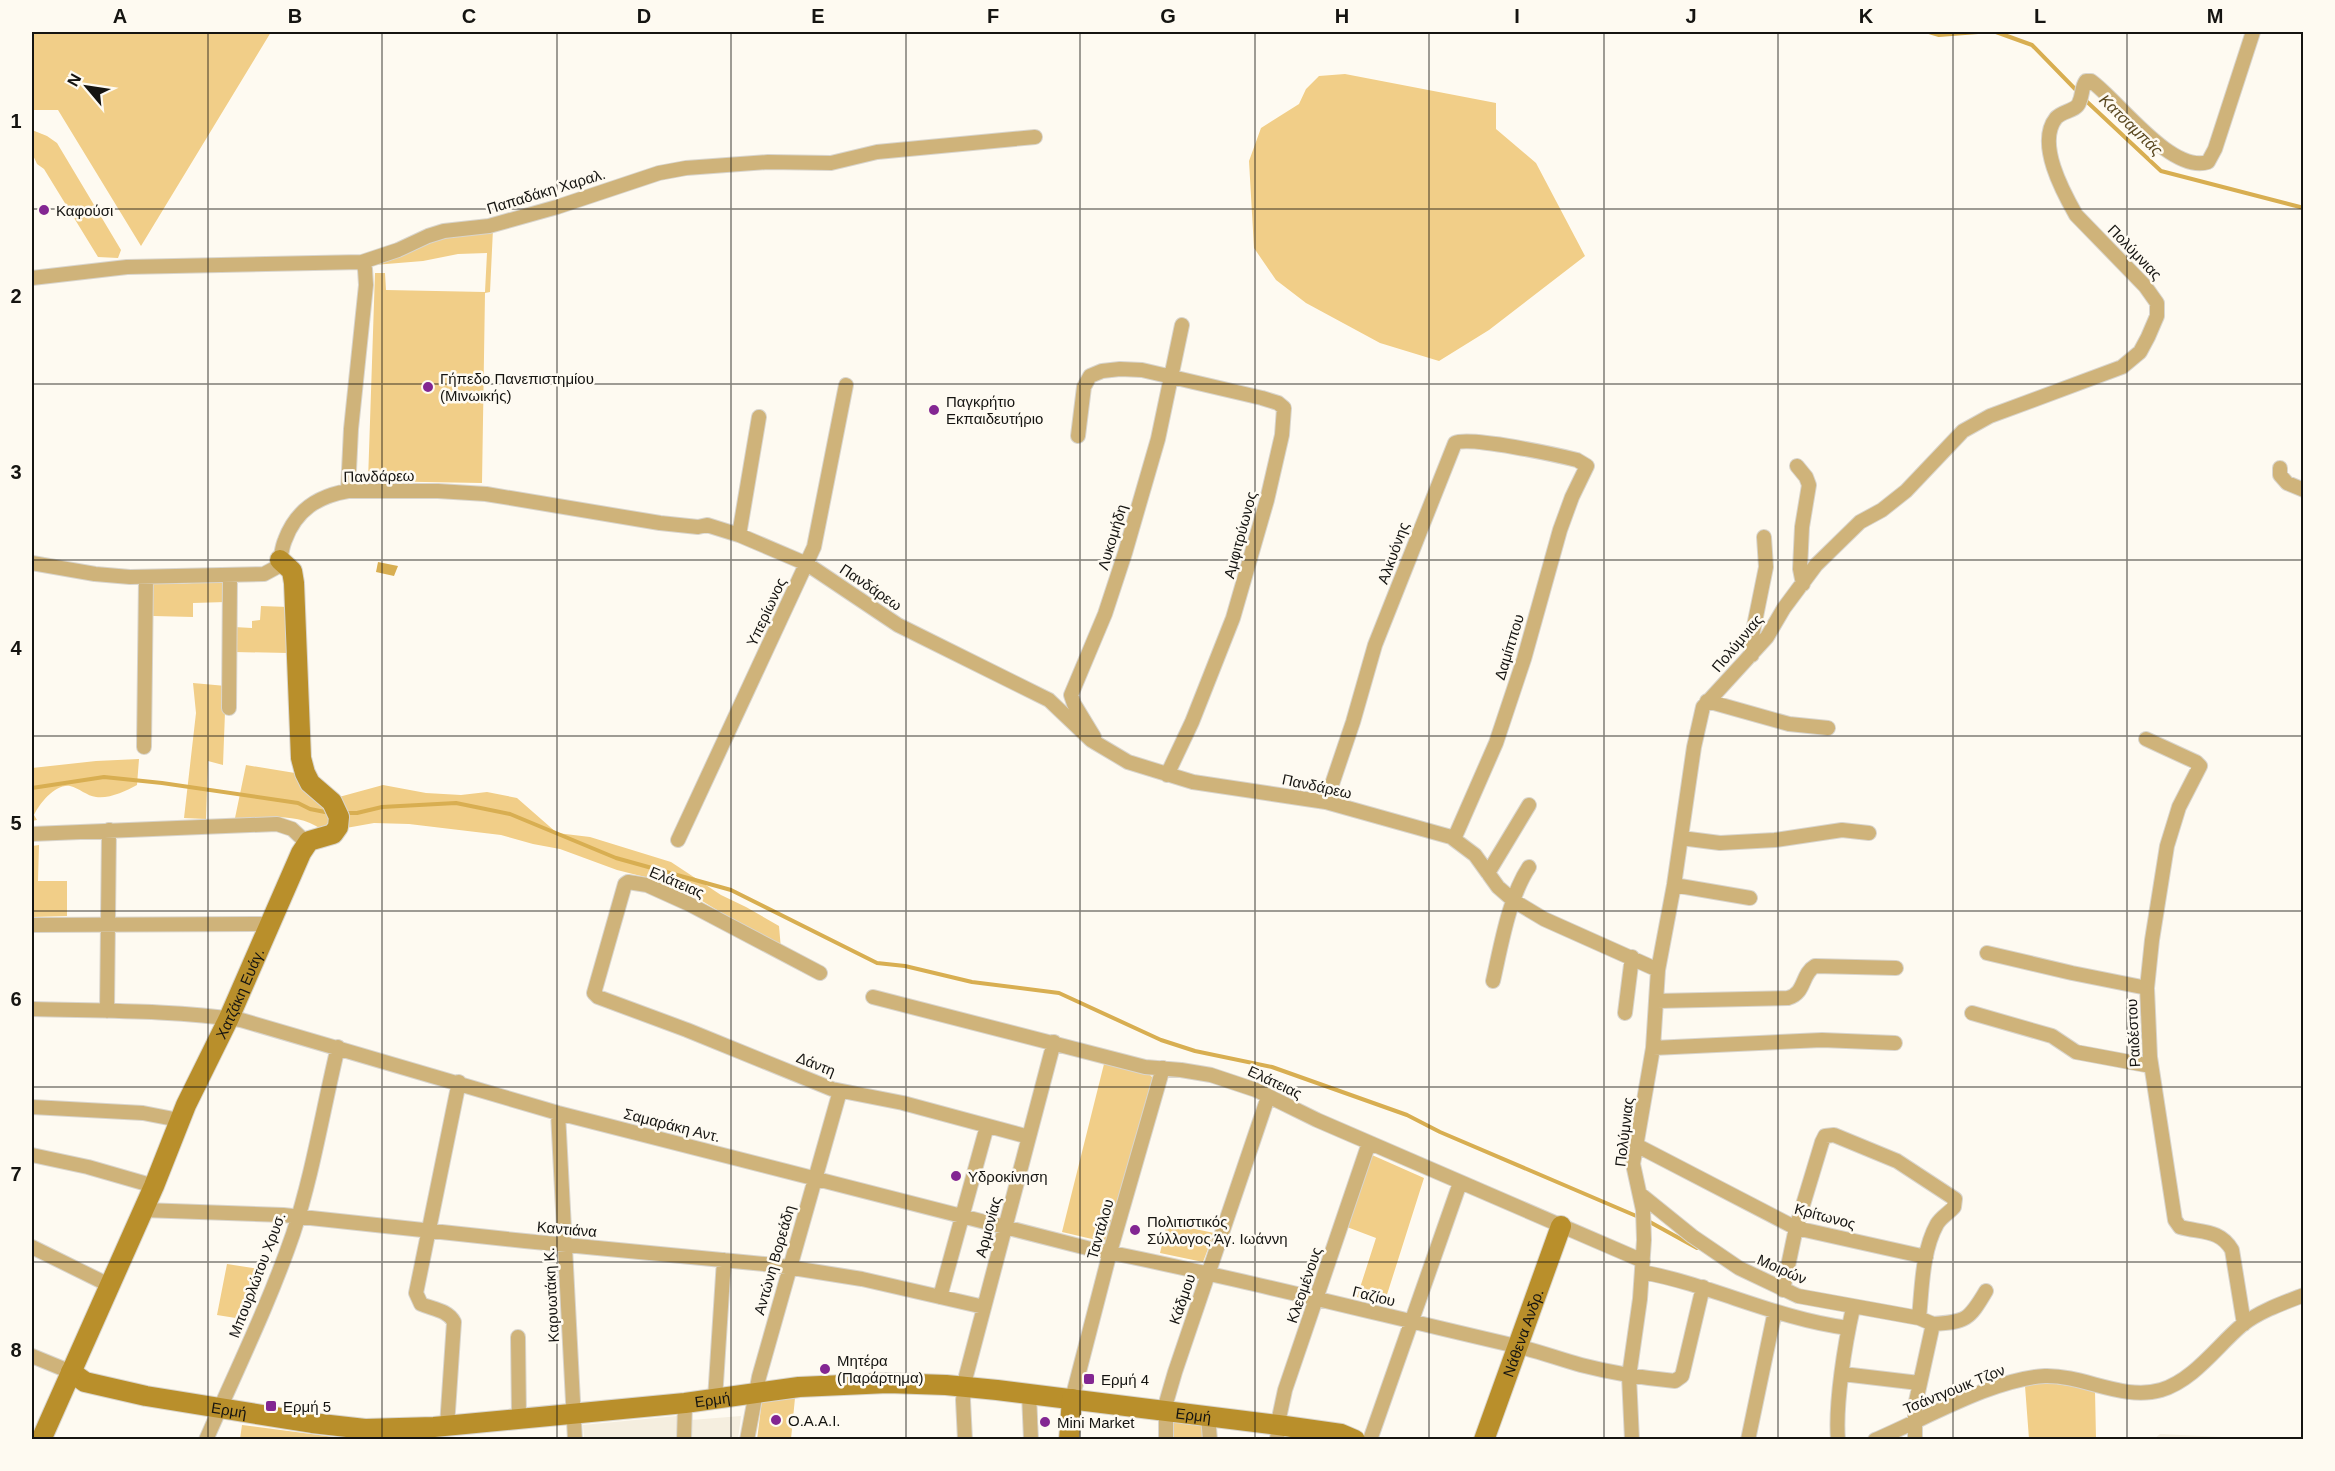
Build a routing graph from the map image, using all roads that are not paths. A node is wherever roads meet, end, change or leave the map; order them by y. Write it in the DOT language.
graph roads {
  1 [pos="2253,32"];
  2 [pos="1035,137"];
  3 [pos="362,262"];
  4 [pos="32,278"];
  5 [pos="1182,325"];
  6 [pos="1171,378"];
  7 [pos="846,385"];
  8 [pos="759,417"];
  9 [pos="1078,436"];
  10 [pos="1584,463"];
  11 [pos="1797,466"];
  12 [pos="2280,468"];
  13 [pos="2304,490"];
  14 [pos="348,491"];
  15 [pos="740,535"];
  16 [pos="1764,537"];
  17 [pos="280,560"];
  18 [pos="32,563"];
  19 [pos="807,564"];
  20 [pos="230,575"];
  21 [pos="146,577"];
  22 [pos="1803,584"];
  23 [pos="1752,655"];
  24 [pos="1707,701"];
  25 [pos="229,708"];
  26 [pos="1828,728"];
  27 [pos="2146,739"];
  28 [pos="144,747"];
  29 [pos="1101,747"];
  30 [pos="1167,775"];
  31 [pos="1326,802"];
  32 [pos="1529,805"];
  33 [pos="110,830"];
  34 [pos="1869,833"];
  35 [pos="32,834"];
  36 [pos="1681,838"];
  37 [pos="1455,839"];
  38 [pos="678,840"];
  39 [pos="307,843"];
  40 [pos="1529,867"];
  41 [pos="1488,873"];
  42 [pos="1674,885"];
  43 [pos="1750,898"];
  44 [pos="1514,901"];
  45 [pos="271,924"];
  46 [pos="32,925"];
  47 [pos="109,925"];
  48 [pos="1987,953"];
  49 [pos="1632,957"];
  50 [pos="1896,968"];
  51 [pos="1658,970"];
  52 [pos="820,974"];
  53 [pos="1493,981"];
  54 [pos="2147,988"];
  55 [pos="873,996"];
  56 [pos="598,997"];
  57 [pos="1657,1001"];
  58 [pos="32,1009"];
  59 [pos="107,1011"];
  60 [pos="1624,1012"];
  61 [pos="1972,1013"];
  62 [pos="229,1018"];
  63 [pos="1054,1042"];
  64 [pos="1895,1043"];
  65 [pos="338,1047"];
  66 [pos="1653,1048"];
  67 [pos="2151,1066"];
  68 [pos="1163,1068"];
  69 [pos="459,1082"];
  70 [pos="840,1091"];
  71 [pos="1268,1097"];
  72 [pos="32,1107"];
  73 [pos="558,1113"];
  74 [pos="179,1120"];
  75 [pos="987,1126"];
  76 [pos="1029,1137"];
  77 [pos="1370,1143"];
  78 [pos="1636,1145"];
  79 [pos="32,1155"];
  80 [pos="815,1179"];
  81 [pos="1460,1183"];
  82 [pos="154,1186"];
  83 [pos="1640,1194"];
  84 [pos="143,1210"];
  85 [pos="298,1216"];
  86 [pos="962,1216"];
  87 [pos="1561,1226"];
  88 [pos="1006,1227"];
  89 [pos="1796,1228"];
  90 [pos="427,1231"];
  91 [pos="565,1245"];
  92 [pos="32,1247"];
  93 [pos="1110,1252"];
  94 [pos="1926,1257"];
  95 [pos="724,1260"];
  96 [pos="1642,1266"];
  97 [pos="789,1267"];
  98 [pos="1208,1275"];
  99 [pos="109,1285"];
  100 [pos="1703,1287"];
  101 [pos="1783,1290"];
  102 [pos="1986,1291"];
  103 [pos="2304,1295"];
  104 [pos="940,1297"];
  105 [pos="1317,1299"];
  106 [pos="984,1307"];
  107 [pos="1853,1308"];
  108 [pos="1775,1311"];
  109 [pos="1919,1318"];
  110 [pos="1412,1323"];
  111 [pos="1933,1324"];
  112 [pos="2244,1324"];
  113 [pos="1848,1328"];
  114 [pos="518,1337"];
  115 [pos="1519,1347"];
  116 [pos="32,1356"];
  117 [pos="71,1372"];
  118 [pos="1843,1374"];
  119 [pos="1629,1376"];
  120 [pos="1919,1383"];
  121 [pos="964,1386"];
  122 [pos="755,1394"];
  123 [pos="1029,1394"];
  124 [pos="715,1399"];
  125 [pos="1072,1399"];
  126 [pos="685,1403"];
  127 [pos="220,1409"];
  128 [pos="1166,1410"];
  129 [pos="574,1413"];
  130 [pos="1208,1416"];
  131 [pos="519,1419"];
  132 [pos="1914,1423"];
  133 [pos="447,1426"];
  134 [pos="1278,1432"];
  135 [pos="364,1434"];
  136 [pos="41,1440"];
  137 [pos="206,1440"];
  138 [pos="575,1440"];
  139 [pos="684,1440"];
  140 [pos="747,1440"];
  141 [pos="965,1440"];
  142 [pos="1031,1440"];
  143 [pos="1069,1440"];
  144 [pos="1166,1440"];
  145 [pos="1210,1440"];
  146 [pos="1355,1440"];
  147 [pos="1370,1440"];
  148 [pos="1484,1440"];
  149 [pos="1632,1440"];
  150 [pos="1748,1440"];
  151 [pos="1838,1440"];
  152 [pos="1875,1440"];
  153 [pos="1915,1440"];
  1 -- 22 [label="street, Πολύμνιας"];
  2 -- 3 [label="street, Παπαδάκη Χαραλ."];
  3 -- 4 [label="street, Παπαδάκη Χαραλ."];
  3 -- 14 [label="street"];
  5 -- 6 [label="street, Λυκομήδη"];
  6 -- 9 [label="street"];
  6 -- 29 [label="street, Λυκομήδη"];
  6 -- 30 [label="street, Αμφιτρύωνος"];
  7 -- 19 [label="street, Υπερίωνος"];
  8 -- 15 [label="street"];
  10 -- 31 [label="street, Αλκυόνης"];
  10 -- 37 [label="street, Δαμίππου"];
  11 -- 22 [label="street"];
  12 -- 13 [label="street"];
  14 -- 15 [label="street, Πανδάρεω"];
  14 -- 17 [label="street, Πανδάρεω"];
  15 -- 19 [label="street, Πανδάρεω"];
  16 -- 23 [label="street"];
  17 -- 20 [label="street"];
  17 -- 39 [label="street"];
  18 -- 21 [label="street"];
  19 -- 29 [label="street, Πανδάρεω"];
  19 -- 38 [label="street, Υπερίωνος"];
  20 -- 21 [label="street"];
  20 -- 25 [label="street"];
  21 -- 28 [label="street"];
  22 -- 23 [label="street, Πολύμνιας"];
  23 -- 24 [label="street, Πολύμνιας"];
  24 -- 26 [label="street"];
  24 -- 36 [label="street, Πολύμνιας"];
  27 -- 54 [label="street, Ραιδέστου"];
  29 -- 30 [label="street, Πανδάρεω"];
  30 -- 31 [label="street, Πανδάρεω"];
  31 -- 37 [label="street, Πανδάρεω"];
  32 -- 41 [label="street"];
  33 -- 35 [label="street"];
  33 -- 39 [label="street"];
  33 -- 47 [label="street"];
  34 -- 36 [label="street"];
  36 -- 42 [label="street, Πολύμνιας"];
  37 -- 41 [label="street, Πανδάρεω"];
  39 -- 45 [label="street, Χατζάκη Ευάγ."];
  40 -- 44 [label="street"];
  41 -- 44 [label="street, Πανδάρεω"];
  42 -- 43 [label="street"];
  42 -- 51 [label="street, Πολύμνιας"];
  44 -- 49 [label="street, Πανδάρεω"];
  44 -- 53 [label="street"];
  45 -- 47 [label="street"];
  45 -- 62 [label="street, Χατζάκη Ευάγ."];
  46 -- 47 [label="street"];
  47 -- 59 [label="street"];
  48 -- 54 [label="street"];
  49 -- 51 [label="street, Πανδάρεω"];
  49 -- 60 [label="street"];
  50 -- 57 [label="street"];
  51 -- 57 [label="street, Πολύμνιας"];
  52 -- 56 [label="street, Ελάτειας"];
  54 -- 67 [label="street, Ραιδέστου"];
  55 -- 63 [label="street, Ελάτειας"];
  56 -- 70 [label="street, Δάντη"];
  57 -- 66 [label="street, Πολύμνιας"];
  58 -- 59 [label="street, Σαμαράκη Αντ."];
  59 -- 62 [label="street, Σαμαράκη Αντ."];
  61 -- 67 [label="street"];
  62 -- 65 [label="street, Σαμαράκη Αντ."];
  62 -- 74 [label="street, Χατζάκη Ευάγ."];
  63 -- 68 [label="street, Ελάτειας"];
  63 -- 76 [label="street, Αρμονίας"];
  64 -- 66 [label="street"];
  65 -- 69 [label="street, Σαμαράκη Αντ."];
  65 -- 85 [label="street, Μπουρλώτου Χρυσ."];
  66 -- 78 [label="street, Πολύμνιας"];
  67 -- 112 [label="street, Ραιδέστου"];
  68 -- 71 [label="street, Ελάτειας"];
  68 -- 93 [label="street, Ταντάλου"];
  69 -- 73 [label="street, Σαμαράκη Αντ."];
  69 -- 90 [label="street"];
  70 -- 75 [label="street, Δάντη"];
  70 -- 80 [label="street, Αντώνη Βορεάδη"];
  71 -- 77 [label="street, Ελάτειας"];
  71 -- 98 [label="street, Κάδμου"];
  72 -- 74 [label="street"];
  73 -- 80 [label="street, Σαμαράκη Αντ."];
  73 -- 91 [label="street, Καρυωτάκη Κ."];
  74 -- 82 [label="street, Χατζάκη Ευάγ."];
  75 -- 76 [label="street, Δάντη"];
  75 -- 86 [label="street"];
  76 -- 88 [label="street, Αρμονίας"];
  77 -- 81 [label="street, Ελάτειας"];
  77 -- 105 [label="street, Κλεομένους"];
  78 -- 83 [label="street, Πολύμνιας"];
  78 -- 89 [label="street, Κρίτωνος"];
  79 -- 82 [label="street"];
  80 -- 86 [label="street, Σαμαράκη Αντ."];
  80 -- 97 [label="street, Αντώνη Βορεάδη"];
  81 -- 87 [label="street, Ελάτειας"];
  81 -- 110 [label="street"];
  82 -- 84 [label="street, Χατζάκη Ευάγ."];
  83 -- 96 [label="street, Πολύμνιας"];
  83 -- 101 [label="street, Μοιρών"];
  84 -- 85 [label="street, Καντιάνα"];
  84 -- 99 [label="street, Χατζάκη Ευάγ."];
  85 -- 90 [label="street, Καντιάνα"];
  85 -- 127 [label="street, Μπουρλώτου Χρυσ."];
  86 -- 88 [label="street, Σαμαράκη Αντ."];
  86 -- 104 [label="street"];
  87 -- 96 [label="street, Ελάτειας"];
  87 -- 115 [label="street, Νάθενα Ανδρ."];
  88 -- 93 [label="street, Σαμαράκη Αντ."];
  88 -- 106 [label="street, Αρμονίας"];
  89 -- 94 [label="street, Κρίτωνος"];
  89 -- 94 [label="street"];
  89 -- 101 [label="street"];
  90 -- 91 [label="street, Καντιάνα"];
  90 -- 133 [label="street"];
  91 -- 95 [label="street, Καντιάνα"];
  91 -- 129 [label="street, Καρυωτάκη Κ."];
  92 -- 99 [label="street"];
  93 -- 98 [label="street, Γαζίου"];
  93 -- 125 [label="street, Ταντάλου"];
  94 -- 109 [label="street"];
  95 -- 97 [label="street, Καντιάνα"];
  95 -- 124 [label="street"];
  96 -- 100 [label="street, Ελάτειας"];
  96 -- 119 [label="street, Πολύμνιας"];
  97 -- 104 [label="street, Καντιάνα"];
  97 -- 122 [label="street, Αντώνη Βορεάδη"];
  98 -- 105 [label="street, Γαζίου"];
  98 -- 128 [label="street, Κάδμου"];
  99 -- 117 [label="street, Χατζάκη Ευάγ."];
  100 -- 108 [label="street, Ελάτειας"];
  100 -- 119 [label="street, Γαζίου"];
  101 -- 107 [label="street, Μοιρών"];
  102 -- 111 [label="street"];
  103 -- 112 [label="street, Τσάντγουικ Τζον"];
  104 -- 106 [label="street, Καντιάνα"];
  105 -- 110 [label="street, Γαζίου"];
  105 -- 134 [label="street, Κλεομένους"];
  106 -- 121 [label="street, Αρμονίας"];
  107 -- 109 [label="street, Μοιρών"];
  107 -- 113 [label="street"];
  108 -- 113 [label="street, Ελάτειας"];
  108 -- 150 [label="street"];
  109 -- 111 [label="street, Μοιρών"];
  110 -- 115 [label="street, Γαζίου"];
  110 -- 147 [label="street"];
  111 -- 120 [label="street"];
  112 -- 132 [label="street, Τσάντγουικ Τζον"];
  113 -- 118 [label="street"];
  114 -- 131 [label="street"];
  115 -- 119 [label="street, Γαζίου"];
  115 -- 148 [label="street, Νάθενα Ανδρ."];
  116 -- 117 [label="street"];
  117 -- 127 [label="street, Ερμή"];
  117 -- 136 [label="street, Χατζάκη Ευάγ."];
  118 -- 120 [label="street"];
  118 -- 151 [label="street"];
  119 -- 149 [label="street, Πολύμνιας"];
  120 -- 132 [label="street"];
  121 -- 122 [label="street, Ερμή"];
  121 -- 123 [label="street, Ερμή"];
  121 -- 141 [label="street, Αρμονίας"];
  122 -- 124 [label="street, Ερμή"];
  122 -- 140 [label="street, Αντώνη Βορεάδη"];
  123 -- 125 [label="street, Ερμή"];
  123 -- 142 [label="street"];
  124 -- 126 [label="street, Ερμή"];
  125 -- 128 [label="street, Ερμή"];
  125 -- 143 [label="street"];
  126 -- 129 [label="street, Ερμή"];
  126 -- 139 [label="street"];
  127 -- 135 [label="street, Ερμή"];
  127 -- 137 [label="street, Μπουρλώτου Χρυσ."];
  128 -- 130 [label="street, Ερμή"];
  128 -- 144 [label="street, Κάδμου"];
  129 -- 131 [label="street, Ερμή"];
  129 -- 138 [label="street, Καρυωτάκη Κ."];
  130 -- 134 [label="street, Ερμή"];
  130 -- 145 [label="street"];
  131 -- 133 [label="street, Ερμή"];
  132 -- 152 [label="street, Τσάντγουικ Τζον"];
  132 -- 153 [label="street"];
  133 -- 135 [label="street, Ερμή"];
  134 -- 146 [label="street, Ερμή"];
}
